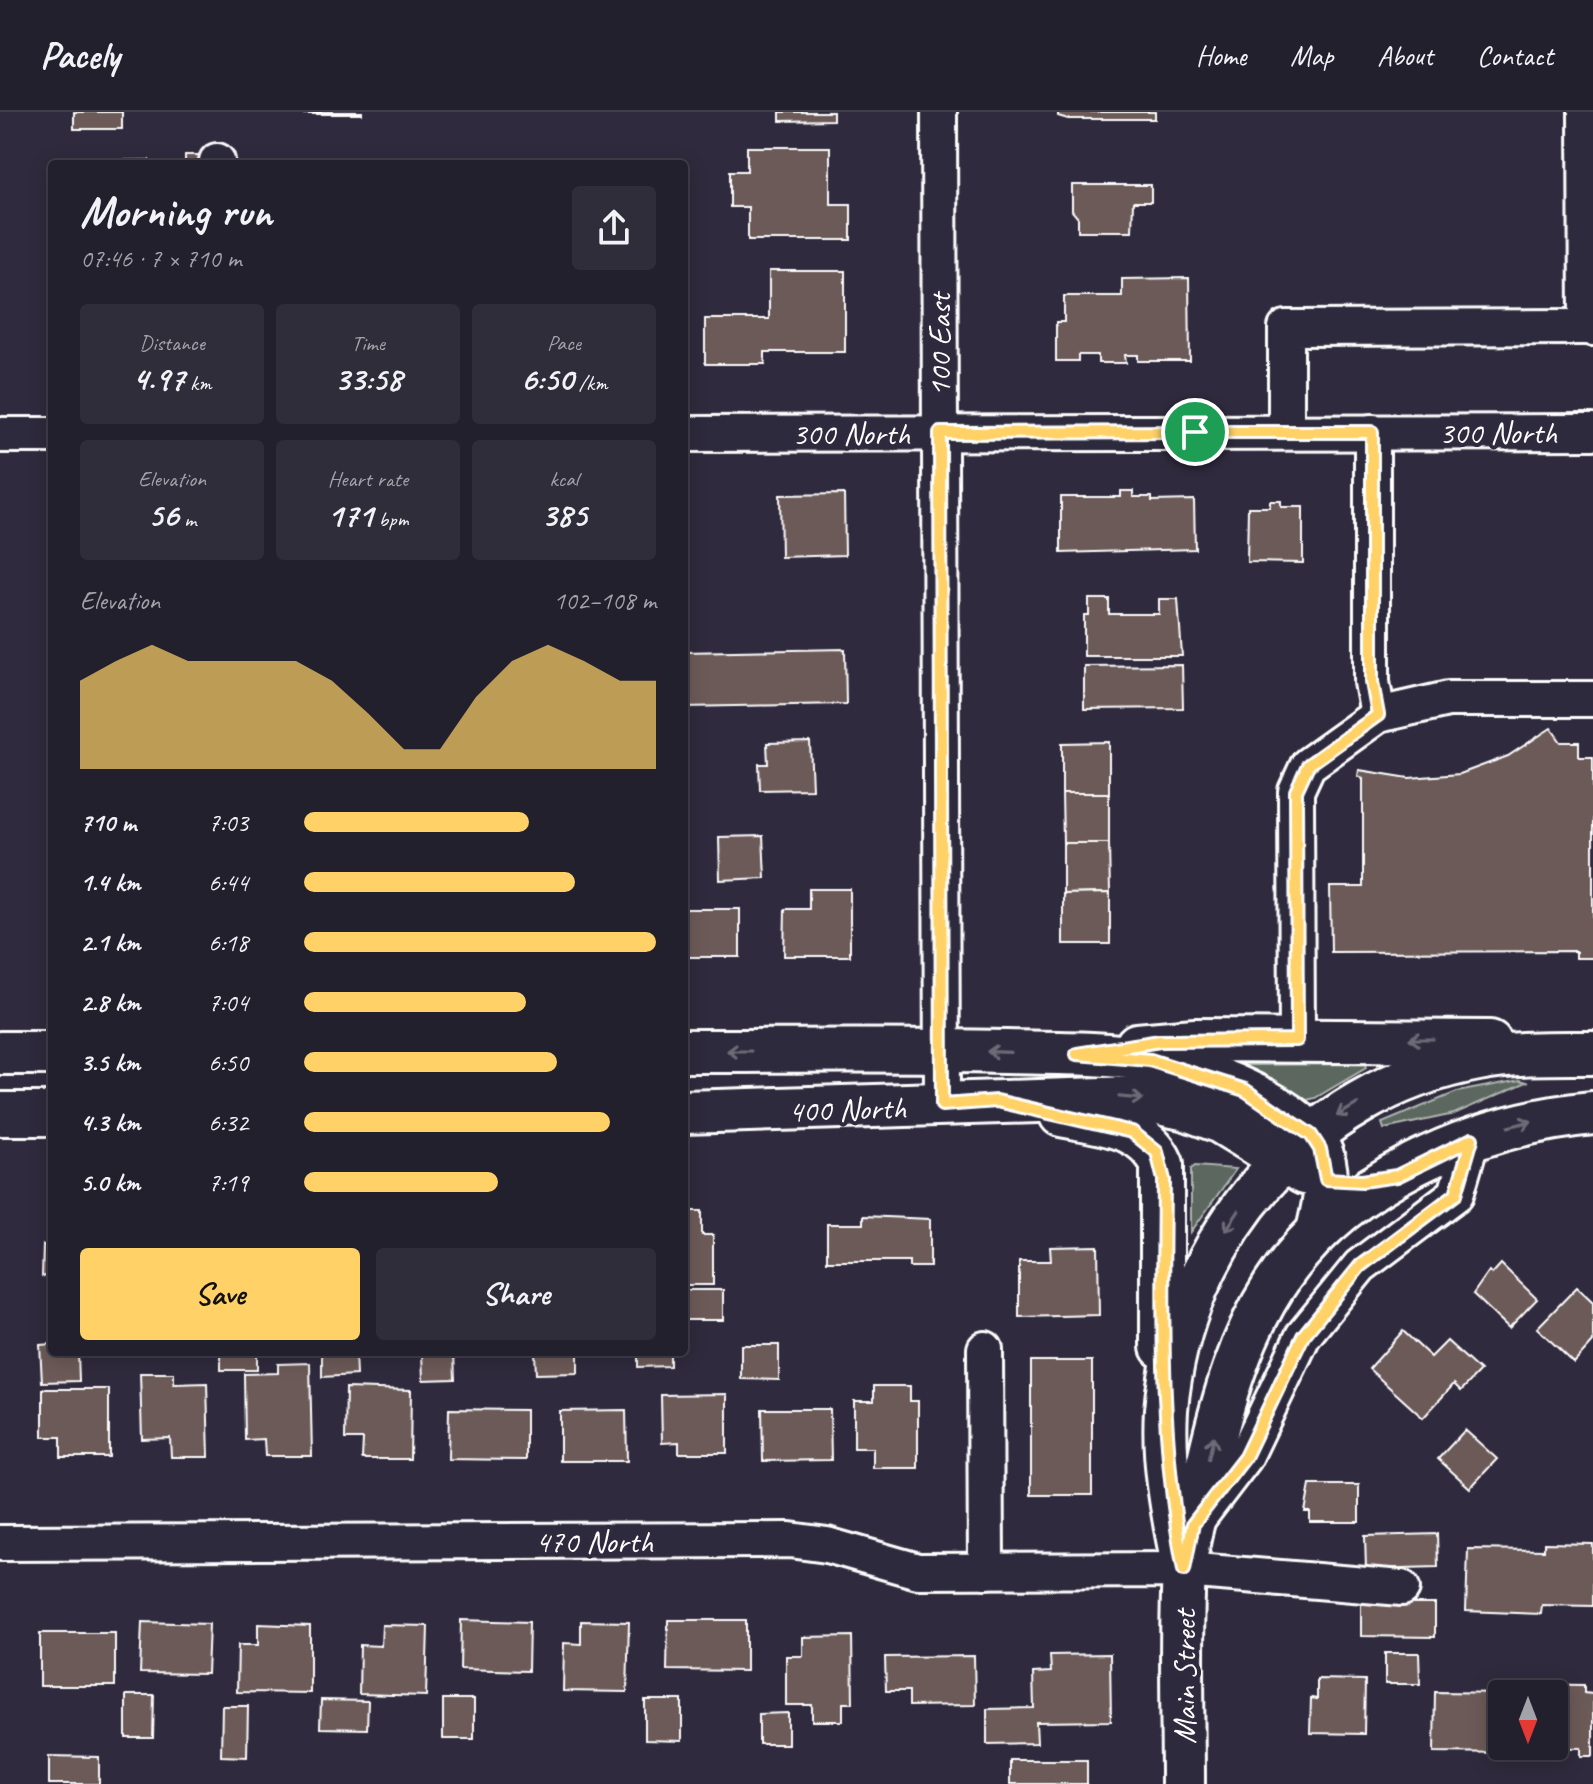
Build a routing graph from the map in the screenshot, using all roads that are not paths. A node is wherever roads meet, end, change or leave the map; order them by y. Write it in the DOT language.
graph roads {
  1 [pos="939,112"];
  2 [pos="1586,112"];
  3 [pos="1590,327"];
  4 [pos="1286,432"];
  5 [pos="1372,432"];
  6 [pos="1593,432"];
  7 [pos="940,433"];
  8 [pos="688,434"];
  9 [pos="0,435"];
  10 [pos="48,435"];
  11 [pos="1593,699"];
  12 [pos="1378,715"];
  13 [pos="1297,1040"];
  14 [pos="688,1051"];
  15 [pos="942,1051"];
  16 [pos="0,1053"];
  17 [pos="48,1053"];
  18 [pos="1574,1053"];
  19 [pos="1077,1054"];
  20 [pos="997,1101"];
  21 [pos="942,1105"];
  22 [pos="688,1112"];
  23 [pos="1593,1113"];
  24 [pos="0,1114"];
  25 [pos="48,1114"];
  26 [pos="1472,1139"];
  27 [pos="1296,1148"];
  28 [pos="1397,1176"];
  29 [pos="1326,1179"];
  30 [pos="1318,1231"];
  31 [pos="985,1349"];
  32 [pos="1166,1414"];
  33 [pos="1193,1524"];
  34 [pos="0,1543"];
  35 [pos="1184,1570"];
  36 [pos="986,1571"];
  37 [pos="1402,1588"];
  38 [pos="1183,1784"];
  1 -- 7 [label="street, 100 East"];
  2 -- 3 [label="street"];
  3 -- 4 [label="street"];
  4 -- 5 [label="street, 300 North"];
  4 -- 7 [label="street, 300 North"];
  5 -- 6 [label="street, 300 North"];
  5 -- 12 [label="street"];
  7 -- 8 [label="street, 300 North"];
  7 -- 15 [label="street, 100 East"];
  9 -- 10 [label="street"];
  11 -- 12 [label="street"];
  12 -- 13 [label="street"];
  18 -- 13 [label="main road, one-way"];
  13 -- 19 [label="main road"];
  15 -- 14 [label="main road, 400 North, one-way"];
  19 -- 15 [label="main road, 400 North, one-way"];
  15 -- 21 [label="street, 100 East"];
  16 -- 17 [label="main road"];
  18 -- 27 [label="main road, one-way"];
  19 -- 27 [label="main road, 400 North"];
  20 -- 21 [label="main road, 400 North"];
  20 -- 27 [label="main road, 400 North, one-way"];
  20 -- 32 [label="main road"];
  21 -- 22 [label="main road, 400 North"];
  26 -- 23 [label="main road, one-way"];
  24 -- 25 [label="main road"];
  26 -- 28 [label="main road"];
  26 -- 33 [label="street"];
  27 -- 29 [label="main road"];
  27 -- 32 [label="main road, Main Street, one-way"];
  28 -- 29 [label="main road"];
  28 -- 30 [label="main road, Main Street"];
  29 -- 30 [label="main road"];
  33 -- 30 [label="main road, Main Street, one-way"];
  31 -- 36 [label="street"];
  32 -- 35 [label="main road, Main Street"];
  33 -- 35 [label="main road, Main Street"];
  34 -- 36 [label="street, 470 North"];
  35 -- 36 [label="street, 470 North"];
  35 -- 37 [label="street, 470 North"];
  35 -- 38 [label="main road, Main Street"];
}
